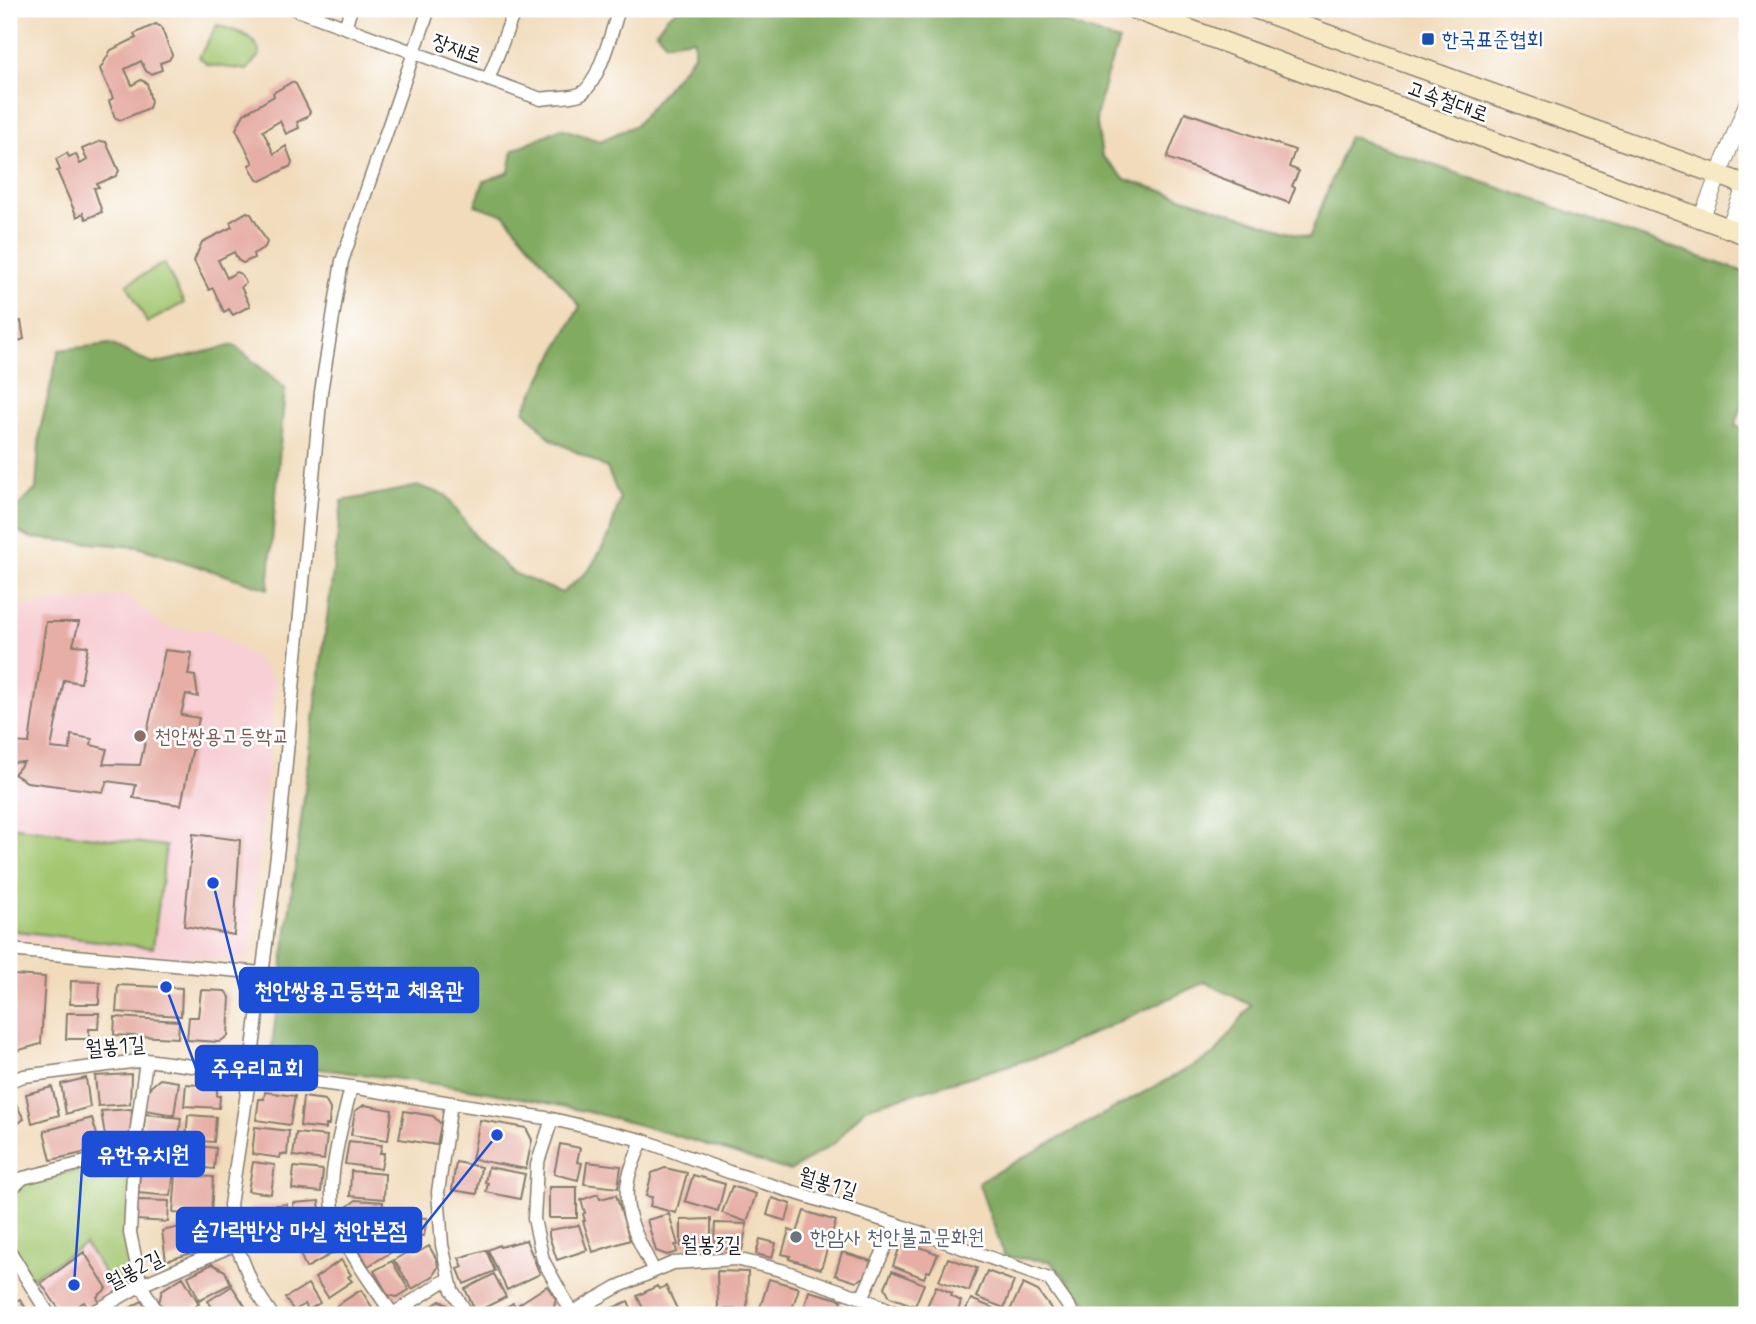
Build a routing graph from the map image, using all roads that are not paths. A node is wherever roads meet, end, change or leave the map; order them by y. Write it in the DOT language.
graph roads {
  1 [pos="295,9"];
  2 [pos="351,9"];
  3 [pos="429,9"];
  4 [pos="514,9"];
  5 [pos="619,9"];
  6 [pos="1134,9"];
  7 [pos="1256,9"];
  8 [pos="345,27"];
  9 [pos="413,53"];
  10 [pos="488,80"];
  11 [pos="1747,104"];
  12 [pos="1718,175"];
  13 [pos="1747,184"];
  14 [pos="1700,219"];
  15 [pos="1738,232"];
  16 [pos="9,950"];
  17 [pos="262,973"];
  18 [pos="146,1060"];
  19 [pos="250,1073"];
  20 [pos="9,1081"];
  21 [pos="351,1087"];
  22 [pos="452,1103"];
  23 [pos="552,1119"];
  24 [pos="642,1140"];
  25 [pos="134,1150"];
  26 [pos="9,1191"];
  27 [pos="896,1224"];
  28 [pos="236,1244"];
  29 [pos="9,1250"];
  30 [pos="654,1271"];
  31 [pos="449,1278"];
  32 [pos="141,1285"];
  33 [pos="862,1298"];
  34 [pos="49,1315"];
  35 [pos="89,1315"];
  36 [pos="159,1315"];
  37 [pos="272,1315"];
  38 [pos="392,1315"];
  39 [pos="468,1315"];
  40 [pos="571,1315"];
  41 [pos="901,1315"];
  42 [pos="1070,1315"];
  1 -- 8 [label="street, 장재로"];
  2 -- 8 [label="street"];
  3 -- 9 [label="street, 장재로"];
  4 -- 10 [label="street, 장재로"];
  5 -- 10 [label="street, 장재로"];
  6 -- 14 [label="main road, 고속철대로"];
  7 -- 12 [label="main road, 고속철대로"];
  8 -- 9 [label="street, 장재로"];
  9 -- 10 [label="street, 장재로"];
  9 -- 17 [label="street"];
  11 -- 12 [label="street"];
  12 -- 13 [label="main road, 고속철대로"];
  12 -- 14 [label="street"];
  13 -- 15 [label="street"];
  14 -- 15 [label="main road, 고속철대로"];
  16 -- 17 [label="street"];
  17 -- 19 [label="street"];
  18 -- 19 [label="street, 월봉1길"];
  18 -- 20 [label="street, 월봉1길"];
  18 -- 25 [label="street"];
  19 -- 21 [label="street, 월봉1길"];
  19 -- 28 [label="street"];
  21 -- 22 [label="street, 월봉1길"];
  21 -- 38 [label="street"];
  22 -- 23 [label="street, 월봉1길"];
  22 -- 31 [label="street"];
  23 -- 24 [label="street, 월봉1길"];
  23 -- 40 [label="street"];
  24 -- 27 [label="street, 월봉1길"];
  24 -- 30 [label="street"];
  25 -- 26 [label="street"];
  25 -- 32 [label="street"];
  27 -- 33 [label="street"];
  27 -- 42 [label="street, 월봉1길"];
  28 -- 32 [label="street, 월봉2길"];
  28 -- 37 [label="street"];
  29 -- 34 [label="street"];
  30 -- 33 [label="street, 월봉3길"];
  30 -- 40 [label="street, 월봉3길"];
  31 -- 38 [label="street"];
  31 -- 39 [label="street"];
  32 -- 35 [label="street, 월봉2길"];
  32 -- 36 [label="street"];
  33 -- 41 [label="street, 월봉3길"];
}
